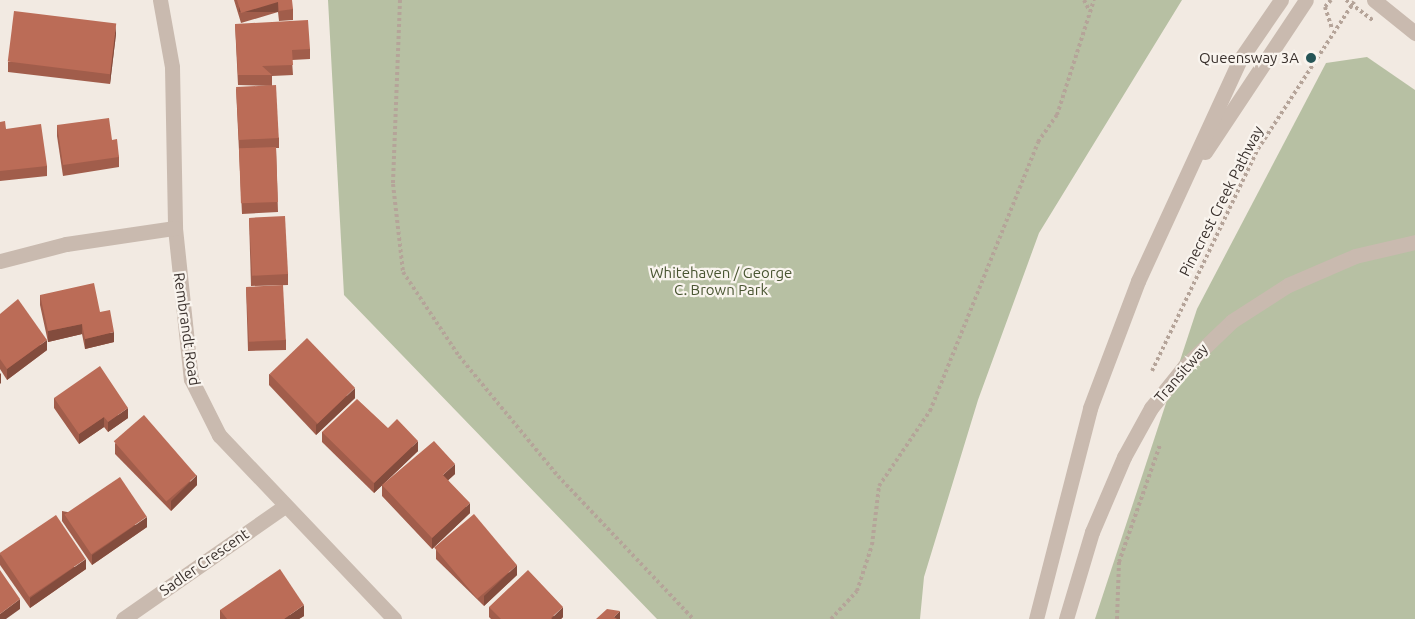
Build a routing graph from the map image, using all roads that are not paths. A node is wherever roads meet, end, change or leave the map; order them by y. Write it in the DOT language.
graph roads {
  1 [pos="160,0"];
  2 [pos="1281,0"];
  3 [pos="1306,0"];
  4 [pos="1378,4"];
  5 [pos="1415,33"];
  6 [pos="1188,177"];
  7 [pos="175,228"];
  8 [pos="1415,242"];
  9 [pos="0,261"];
  10 [pos="285,506"];
  11 [pos="123,619"];
  12 [pos="394,619"];
  13 [pos="1036,619"];
  14 [pos="1065,619"];
  1 -- 7 [label="street, Rembrandt Road"];
  2 -- 6 [label="street"];
  3 -- 6 [label="street"];
  4 -- 5 [label="street"];
  6 -- 13 [label="street"];
  7 -- 9 [label="street"];
  7 -- 10 [label="street, Rembrandt Road"];
  8 -- 14 [label="street, Transitway"];
  10 -- 11 [label="street, Sadler Crescent"];
  10 -- 12 [label="street, Rembrandt Road"];
}
